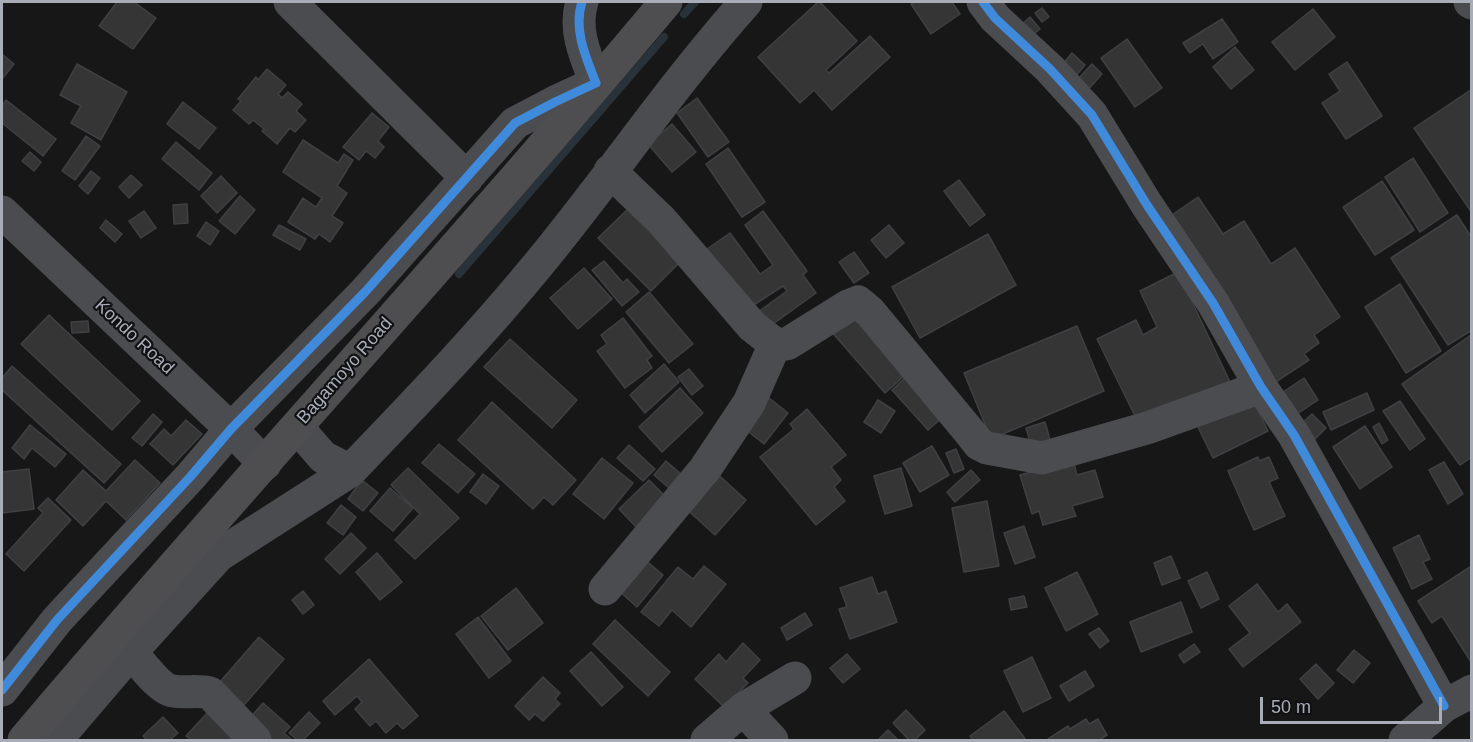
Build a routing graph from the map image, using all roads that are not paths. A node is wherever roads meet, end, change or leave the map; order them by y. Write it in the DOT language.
graph roads {
  1 [pos="290,2"];
  2 [pos="582,2"];
  3 [pos="666,2"];
  4 [pos="746,2"];
  5 [pos="983,2"];
  6 [pos="596,83"];
  7 [pos="610,171"];
  8 [pos="467,178"];
  9 [pos="2,212"];
  10 [pos="775,344"];
  11 [pos="1261,387"];
  12 [pos="297,427"];
  13 [pos="231,429"];
  14 [pos="264,464"];
  15 [pos="350,471"];
  16 [pos="605,589"];
  17 [pos="123,642"];
  18 [pos="795,678"];
  19 [pos="2,690"];
  20 [pos="1458,698"];
  21 [pos="743,709"];
  22 [pos="24,741"];
  23 [pos="56,741"];
  24 [pos="255,741"];
  25 [pos="707,741"];
  26 [pos="772,741"];
  27 [pos="1405,741"];
  1 -- 8 [label="street"];
  2 -- 6 [label="street"];
  3 -- 6 [label="highway, Bagamoyo Road"];
  4 -- 7 [label="street"];
  5 -- 11 [label="street"];
  6 -- 8 [label="street"];
  6 -- 12 [label="highway, Bagamoyo Road"];
  7 -- 10 [label="street"];
  7 -- 15 [label="street"];
  8 -- 13 [label="street"];
  9 -- 13 [label="street, Kondo Road"];
  10 -- 11 [label="street"];
  10 -- 16 [label="street"];
  11 -- 20 [label="street"];
  12 -- 14 [label="highway, Bagamoyo Road"];
  12 -- 15 [label="street"];
  13 -- 14 [label="street, Kondo Road"];
  13 -- 19 [label="street"];
  14 -- 17 [label="highway, Bagamoyo Road"];
  15 -- 17 [label="street"];
  17 -- 22 [label="highway, Bagamoyo Road"];
  17 -- 23 [label="street"];
  17 -- 24 [label="street"];
  18 -- 21 [label="street"];
  20 -- 27 [label="street"];
  21 -- 25 [label="street"];
  21 -- 26 [label="street"];
}
